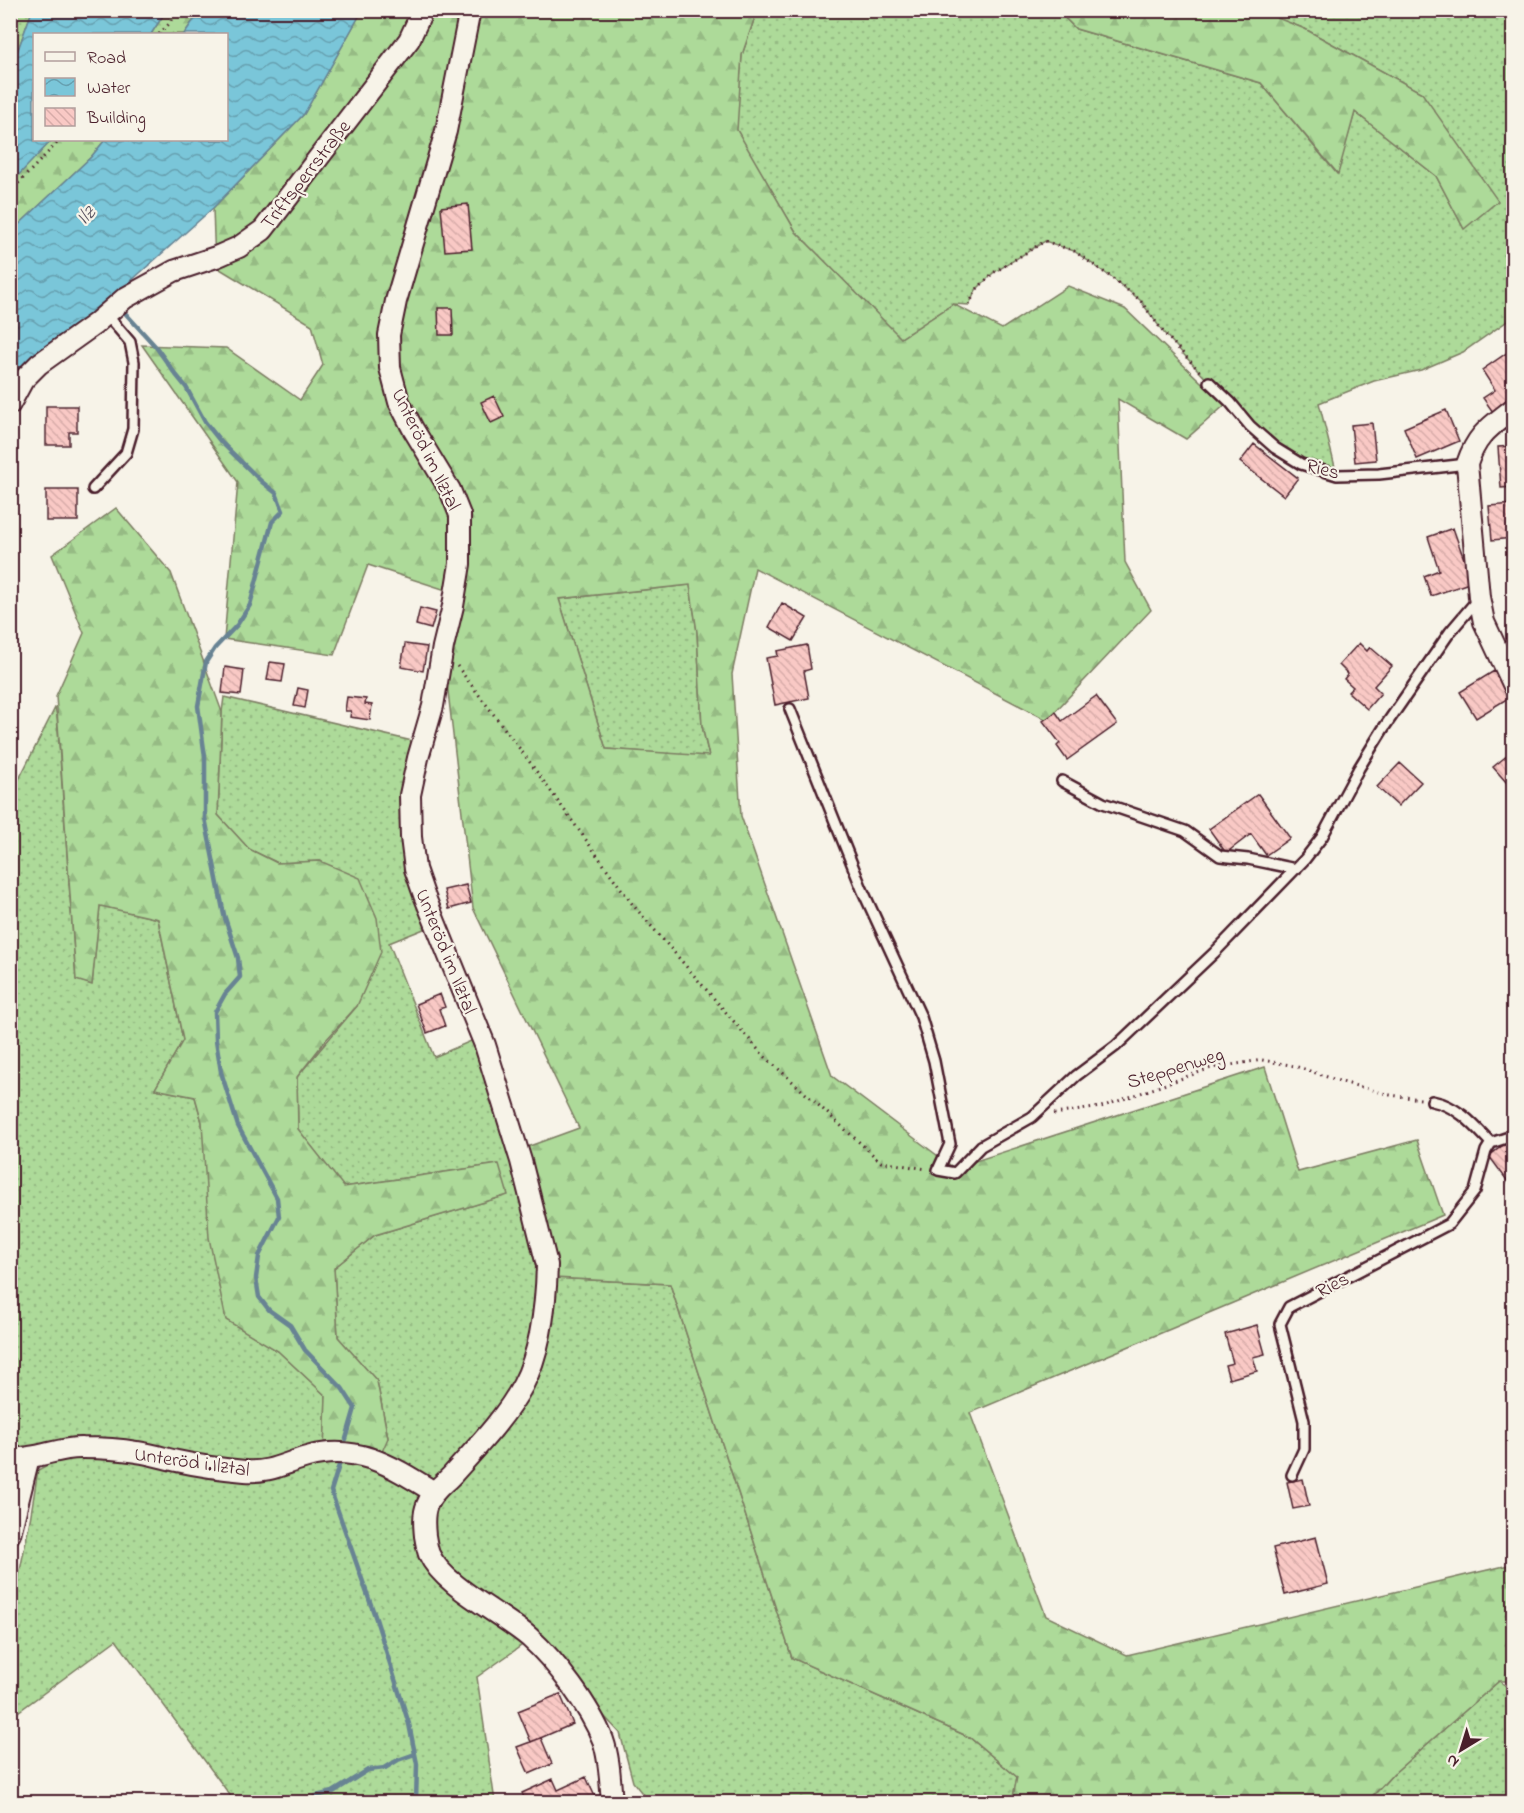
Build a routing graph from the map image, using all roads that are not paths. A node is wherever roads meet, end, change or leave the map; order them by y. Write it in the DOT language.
graph roads {
  1 [pos="423,10"];
  2 [pos="470,10"];
  3 [pos="106,314"];
  4 [pos="1209,382"];
  5 [pos="10,404"];
  6 [pos="1514,408"];
  7 [pos="1467,464"];
  8 [pos="93,489"];
  9 [pos="1479,597"];
  10 [pos="1514,686"];
  11 [pos="790,709"];
  12 [pos="1062,781"];
  13 [pos="1296,869"];
  14 [pos="1432,1101"];
  15 [pos="1514,1139"];
  16 [pos="1491,1143"];
  17 [pos="20,1458"];
  18 [pos="1292,1475"];
  19 [pos="434,1492"];
  20 [pos="10,1534"];
  21 [pos="612,1803"];
  1 -- 3 [label="street, Triftsperrstraße"];
  2 -- 19 [label="street, Unteröd im Ilztal"];
  3 -- 5 [label="street, Triftsperrstraße"];
  3 -- 8 [label="lane"];
  4 -- 7 [label="lane, Ries"];
  6 -- 7 [label="street"];
  7 -- 9 [label="street"];
  9 -- 10 [label="street"];
  9 -- 13 [label="lane"];
  11 -- 13 [label="lane"];
  12 -- 13 [label="lane"];
  14 -- 16 [label="lane"];
  15 -- 16 [label="lane"];
  16 -- 18 [label="lane, Ries"];
  17 -- 19 [label="street, Unteröd i.Ilztal"];
  17 -- 20 [label="street"];
  19 -- 21 [label="street, Unteröd im Ilztal"];
}
